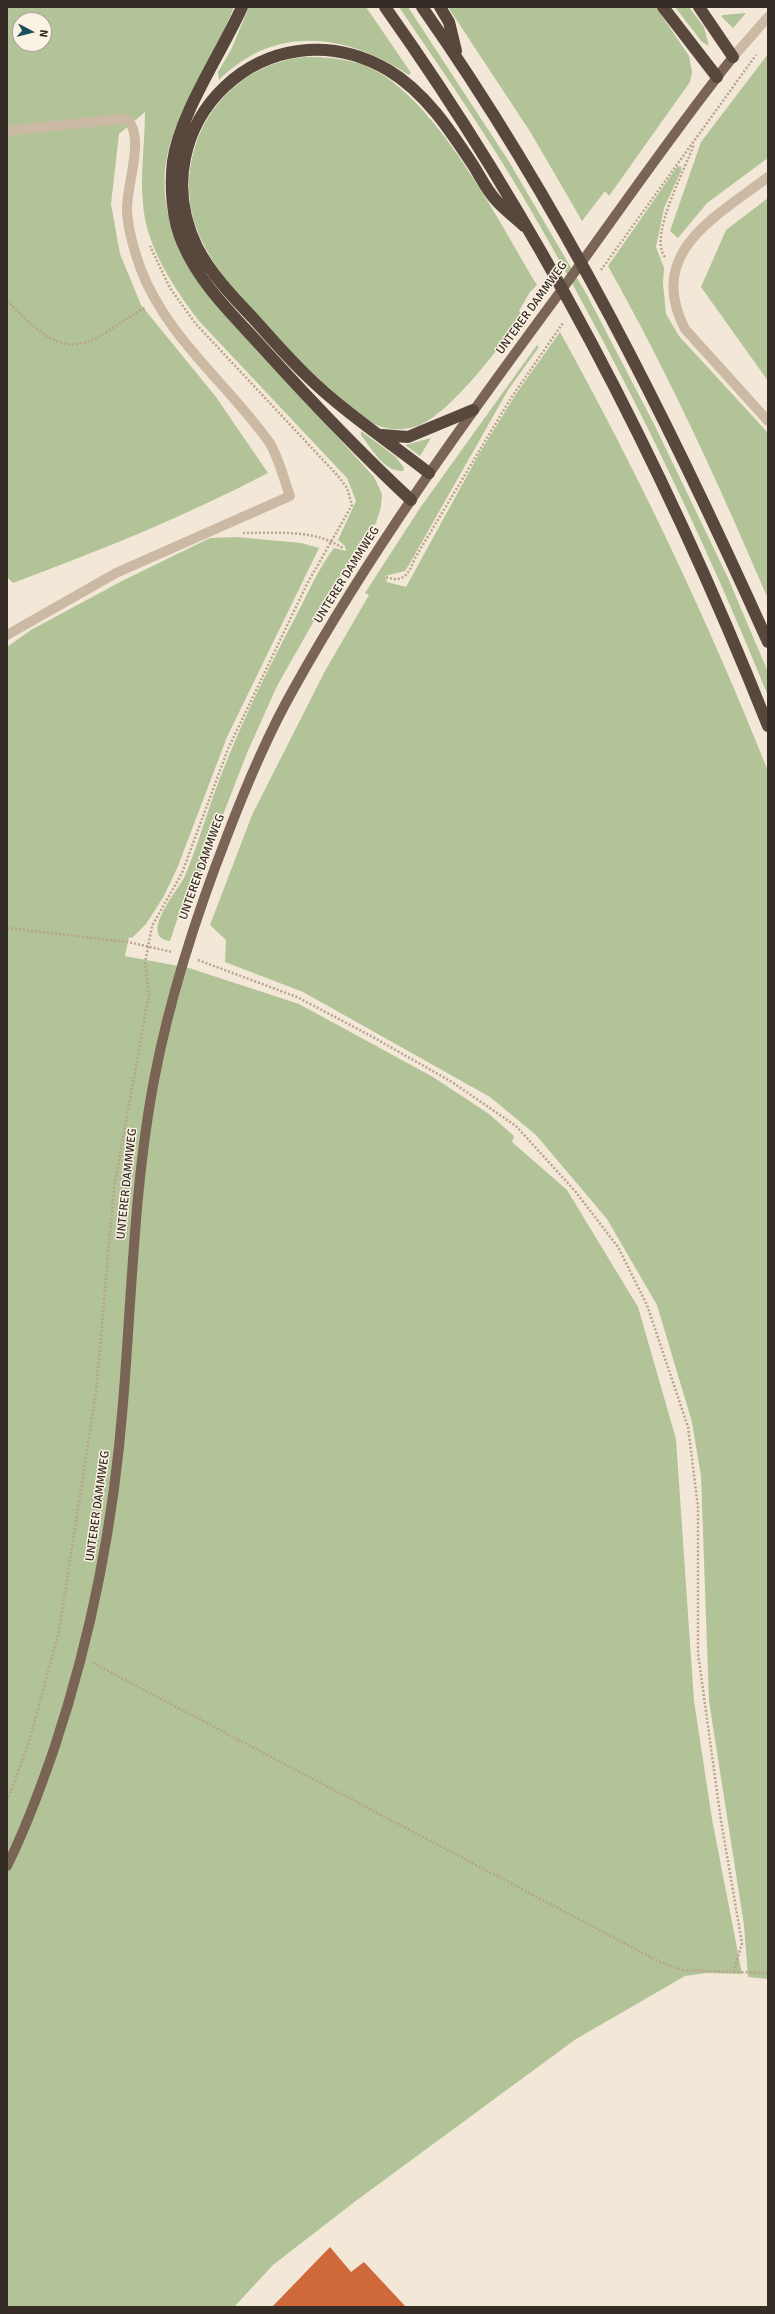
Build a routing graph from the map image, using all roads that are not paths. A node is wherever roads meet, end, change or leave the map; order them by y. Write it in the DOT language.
graph roads {
  1 [pos="242,7"];
  2 [pos="385,7"];
  3 [pos="422,7"];
  4 [pos="440,7"];
  5 [pos="663,7"];
  6 [pos="699,7"];
  7 [pos="768,17"];
  8 [pos="458,58"];
  9 [pos="733,58"];
  10 [pos="717,78"];
  11 [pos="7,131"];
  12 [pos="768,177"];
  13 [pos="524,226"];
  14 [pos="473,410"];
  15 [pos="768,421"];
  16 [pos="380,435"];
  17 [pos="429,473"];
  18 [pos="411,500"];
  19 [pos="7,635"];
  20 [pos="768,642"];
  21 [pos="768,726"];
  22 [pos="7,1866"];
  1 -- 18 [label="highway"];
  2 -- 13 [label="highway"];
  3 -- 8 [label="highway"];
  4 -- 8 [label="highway"];
  5 -- 10 [label="highway"];
  6 -- 9 [label="highway"];
  7 -- 9 [label="street, UNTERER DAMMWEG"];
  8 -- 20 [label="highway"];
  9 -- 10 [label="main road, UNTERER DAMMWEG"];
  10 -- 14 [label="main road, UNTERER DAMMWEG"];
  11 -- 19 [label="street"];
  12 -- 15 [label="street"];
  13 -- 16 [label="highway"];
  13 -- 21 [label="highway"];
  14 -- 16 [label="highway"];
  14 -- 17 [label="main road, UNTERER DAMMWEG"];
  16 -- 17 [label="highway"];
  17 -- 18 [label="main road, UNTERER DAMMWEG"];
  18 -- 22 [label="main road, UNTERER DAMMWEG"];
}
